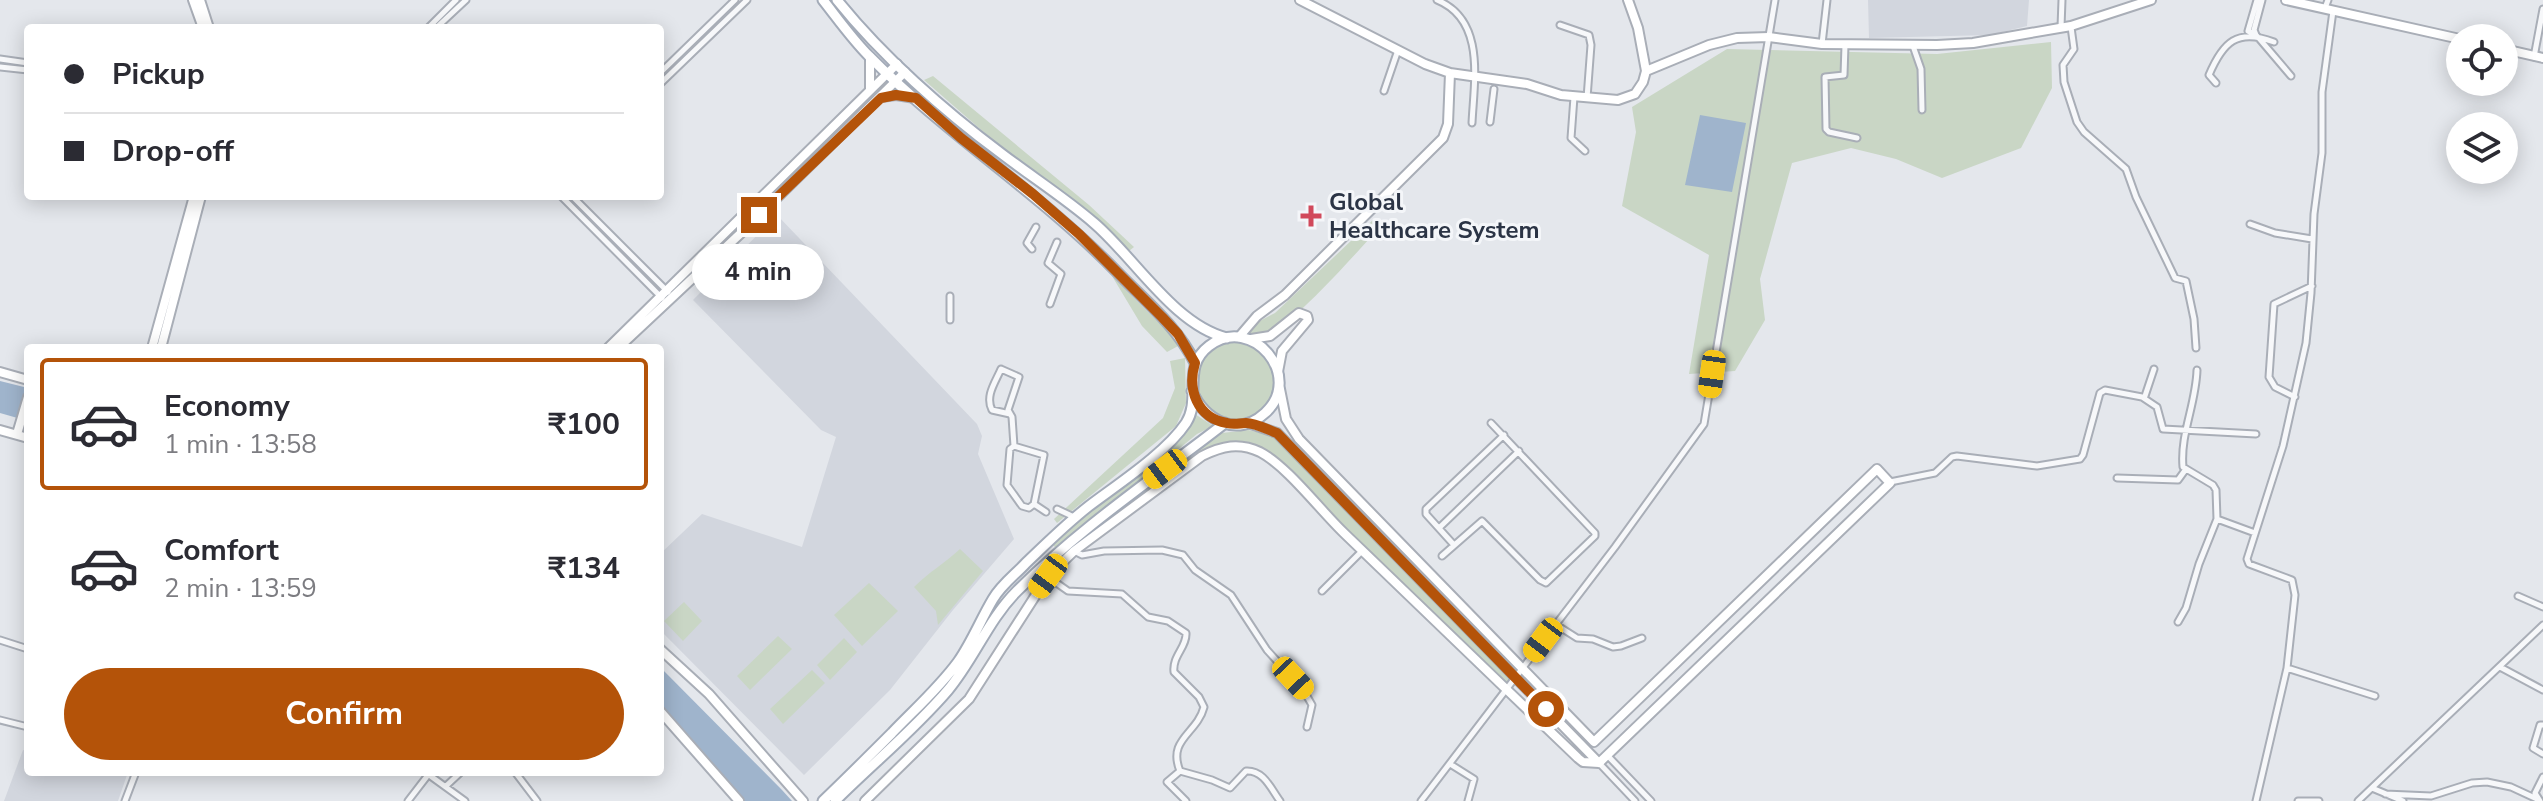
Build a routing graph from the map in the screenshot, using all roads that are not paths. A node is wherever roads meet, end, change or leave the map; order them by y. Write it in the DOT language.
graph roads {
  1 [pos="193,0"];
  2 [pos="200,0"];
  3 [pos="456,0"];
  4 [pos="466,0"];
  5 [pos="735,0"];
  6 [pos="747,0"];
  7 [pos="823,0"];
  8 [pos="837,0"];
  9 [pos="1300,0"];
  10 [pos="1437,0"];
  11 [pos="1628,0"];
  12 [pos="1775,0"];
  13 [pos="1827,0"];
  14 [pos="2062,0"];
  15 [pos="2151,0"];
  16 [pos="2259,0"];
  17 [pos="2286,0"];
  18 [pos="2329,6"];
  19 [pos="2543,9"];
  20 [pos="202,24"];
  21 [pos="208,24"];
  22 [pos="432,24"];
  23 [pos="440,24"];
  24 [pos="1560,25"];
  25 [pos="2066,27"];
  26 [pos="2446,35"];
  27 [pos="2257,36"];
  28 [pos="1769,37"];
  29 [pos="2274,42"];
  30 [pos="1822,44"];
  31 [pos="1845,45"];
  32 [pos="1913,45"];
  33 [pos="1398,50"];
  34 [pos="2518,53"];
  35 [pos="870,57"];
  36 [pos="2539,58"];
  37 [pos="0,59"];
  38 [pos="24,62"];
  39 [pos="897,64"];
  40 [pos="0,67"];
  41 [pos="664,69"];
  42 [pos="24,70"];
  43 [pos="1646,71"];
  44 [pos="905,72"];
  45 [pos="889,73"];
  46 [pos="1463,76"];
  47 [pos="2291,76"];
  48 [pos="664,80"];
  49 [pos="897,81"];
  50 [pos="2216,83"];
  51 [pos="1495,85"];
  52 [pos="870,91"];
  53 [pos="1384,91"];
  54 [pos="1574,97"];
  55 [pos="881,98"];
  56 [pos="916,98"];
  57 [pos="1587,99"];
  58 [pos="1922,110"];
  59 [pos="1490,122"];
  60 [pos="1472,123"];
  61 [pos="1857,138"];
  62 [pos="1585,151"];
  63 [pos="193,200"];
  64 [pos="200,200"];
  65 [pos="565,200"];
  66 [pos="576,200"];
  67 [pos="2250,224"];
  68 [pos="1036,227"];
  69 [pos="2312,239"];
  70 [pos="1057,242"];
  71 [pos="1032,249"];
  72 [pos="2312,286"];
  73 [pos="666,295"];
  74 [pos="950,296"];
  75 [pos="1050,304"];
  76 [pos="950,320"];
  77 [pos="1239,337"];
  78 [pos="1227,338"];
  79 [pos="1250,339"];
  80 [pos="153,344"];
  81 [pos="162,344"];
  82 [pos="612,344"];
  83 [pos="622,344"];
  84 [pos="2196,348"];
  85 [pos="1195,363"];
  86 [pos="2154,369"];
  87 [pos="2197,370"];
  88 [pos="1278,372"];
  89 [pos="0,375"];
  90 [pos="24,382"];
  91 [pos="1279,386"];
  92 [pos="1192,391"];
  93 [pos="2142,397"];
  94 [pos="2295,397"];
  95 [pos="24,411"];
  96 [pos="1010,414"];
  97 [pos="1225,423"];
  98 [pos="1247,423"];
  99 [pos="1491,423"];
  100 [pos="0,430"];
  101 [pos="2185,430"];
  102 [pos="18,431"];
  103 [pos="2256,434"];
  104 [pos="24,435"];
  105 [pos="1504,435"];
  106 [pos="1014,446"];
  107 [pos="1519,451"];
  108 [pos="2186,469"];
  109 [pos="2117,478"];
  110 [pos="1150,480"];
  111 [pos="1890,482"];
  112 [pos="1156,489"];
  113 [pos="1034,504"];
  114 [pos="1057,509"];
  115 [pos="1046,512"];
  116 [pos="1075,517"];
  117 [pos="2217,519"];
  118 [pos="1439,528"];
  119 [pos="2255,533"];
  120 [pos="1454,545"];
  121 [pos="1074,551"];
  122 [pos="1362,551"];
  123 [pos="1442,556"];
  124 [pos="1048,576"];
  125 [pos="1322,591"];
  126 [pos="2518,596"];
  127 [pos="2543,607"];
  128 [pos="2178,622"];
  129 [pos="1555,624"];
  130 [pos="2543,625"];
  131 [pos="1642,638"];
  132 [pos="0,640"];
  133 [pos="24,648"];
  134 [pos="664,653"];
  135 [pos="2500,667"];
  136 [pos="1522,668"];
  137 [pos="2287,668"];
  138 [pos="1515,678"];
  139 [pos="942,689"];
  140 [pos="1507,689"];
  141 [pos="2543,690"];
  142 [pos="2375,696"];
  143 [pos="664,716"];
  144 [pos="0,720"];
  145 [pos="2543,725"];
  146 [pos="24,726"];
  147 [pos="1307,727"];
  148 [pos="1594,742"];
  149 [pos="1586,750"];
  150 [pos="2543,754"];
  151 [pos="1607,755"];
  152 [pos="1599,763"];
  153 [pos="1450,764"];
  154 [pos="1180,771"];
  155 [pos="134,776"];
  156 [pos="426,776"];
  157 [pos="430,776"];
  158 [pos="457,776"];
  159 [pos="518,776"];
  160 [pos="2543,777"];
  161 [pos="446,786"];
  162 [pos="2372,788"];
  163 [pos="2385,794"];
  164 [pos="2538,800"];
  165 [pos="125,801"];
  166 [pos="408,801"];
  167 [pos="465,801"];
  168 [pos="537,801"];
  169 [pos="739,801"];
  170 [pos="803,801"];
  171 [pos="823,801"];
  172 [pos="835,801"];
  173 [pos="865,801"];
  174 [pos="1186,801"];
  175 [pos="1280,801"];
  176 [pos="1421,801"];
  177 [pos="1468,801"];
  178 [pos="1635,801"];
  179 [pos="1651,801"];
  180 [pos="2256,801"];
  181 [pos="2298,801"];
  182 [pos="2319,801"];
  183 [pos="2358,801"];
  184 [pos="2403,801"];
  1 -- 20 [label="street"];
  2 -- 21 [label="street"];
  3 -- 22 [label="street"];
  4 -- 23 [label="street"];
  5 -- 41 [label="street"];
  6 -- 48 [label="street"];
  7 -- 35 [label="main road"];
  8 -- 39 [label="main road"];
  9 -- 33 [label="street"];
  10 -- 46 [label="street"];
  11 -- 43 [label="street"];
  12 -- 28 [label="street"];
  13 -- 30 [label="street"];
  14 -- 25 [label="street"];
  15 -- 25 [label="street"];
  16 -- 27 [label="street"];
  17 -- 18 [label="street"];
  18 -- 26 [label="street"];
  18 -- 69 [label="street"];
  19 -- 36 [label="street"];
  24 -- 57 [label="street"];
  25 -- 32 [label="street"];
  25 -- 84 [label="street"];
  27 -- 29 [label="street"];
  27 -- 47 [label="street"];
  27 -- 50 [label="street"];
  28 -- 30 [label="street"];
  28 -- 43 [label="street"];
  28 -- 129 [label="street"];
  30 -- 31 [label="street"];
  31 -- 32 [label="street"];
  31 -- 61 [label="street"];
  32 -- 58 [label="street"];
  33 -- 46 [label="street"];
  33 -- 53 [label="street"];
  34 -- 36 [label="street"];
  35 -- 45 [label="main road"];
  35 -- 52 [label="street"];
  37 -- 38 [label="street"];
  39 -- 44 [label="main road"];
  39 -- 45 [label="street"];
  40 -- 42 [label="street"];
  43 -- 57 [label="street"];
  44 -- 49 [label="street"];
  44 -- 78 [label="main road"];
  45 -- 49 [label="main road"];
  45 -- 52 [label="street"];
  46 -- 51 [label="street"];
  46 -- 60 [label="street"];
  46 -- 77 [label="street"];
  49 -- 55 [label="street"];
  49 -- 56 [label="main road"];
  51 -- 54 [label="street"];
  51 -- 59 [label="street"];
  52 -- 73 [label="street"];
  54 -- 57 [label="street"];
  54 -- 62 [label="street"];
  55 -- 56 [label="street"];
  55 -- 73 [label="street"];
  56 -- 85 [label="main road"];
  63 -- 80 [label="street"];
  64 -- 81 [label="street"];
  65 -- 73 [label="street"];
  66 -- 73 [label="street"];
  67 -- 69 [label="street"];
  68 -- 71 [label="street"];
  69 -- 72 [label="street"];
  70 -- 75 [label="street"];
  72 -- 94 [label="street"];
  72 -- 94 [label="street"];
  73 -- 82 [label="street"];
  73 -- 83 [label="street"];
  74 -- 76 [label="street"];
  77 -- 78 [label="main road"];
  77 -- 79 [label="main road"];
  78 -- 85 [label="main road"];
  79 -- 88 [label="main road"];
  79 -- 88 [label="street"];
  85 -- 92 [label="main road"];
  86 -- 93 [label="street"];
  87 -- 101 [label="street"];
  88 -- 91 [label="main road"];
  89 -- 90 [label="street"];
  91 -- 98 [label="main road"];
  91 -- 136 [label="street"];
  92 -- 97 [label="main road"];
  92 -- 116 [label="main road"];
  93 -- 101 [label="street"];
  93 -- 111 [label="street"];
  94 -- 119 [label="street"];
  95 -- 102 [label="street"];
  96 -- 96 [label="street"];
  96 -- 106 [label="street"];
  97 -- 98 [label="main road"];
  97 -- 110 [label="main road"];
  98 -- 138 [label="street"];
  99 -- 105 [label="street"];
  100 -- 102 [label="street"];
  101 -- 103 [label="street"];
  101 -- 108 [label="street"];
  102 -- 104 [label="street"];
  105 -- 107 [label="street"];
  105 -- 118 [label="street"];
  106 -- 113 [label="street"];
  106 -- 113 [label="street"];
  107 -- 118 [label="street"];
  107 -- 120 [label="street"];
  108 -- 109 [label="street"];
  108 -- 117 [label="street"];
  110 -- 112 [label="street"];
  110 -- 139 [label="main road"];
  111 -- 148 [label="street"];
  111 -- 151 [label="street"];
  112 -- 121 [label="street"];
  112 -- 122 [label="street"];
  113 -- 115 [label="street"];
  114 -- 116 [label="street"];
  116 -- 139 [label="main road"];
  117 -- 119 [label="street"];
  117 -- 128 [label="street"];
  118 -- 120 [label="street"];
  119 -- 137 [label="street"];
  120 -- 123 [label="street"];
  121 -- 124 [label="street"];
  121 -- 147 [label="street"];
  122 -- 125 [label="street"];
  122 -- 140 [label="street"];
  124 -- 154 [label="street"];
  124 -- 173 [label="street"];
  126 -- 127 [label="street"];
  129 -- 131 [label="street"];
  129 -- 136 [label="street"];
  130 -- 135 [label="street"];
  132 -- 133 [label="street"];
  134 -- 170 [label="street"];
  135 -- 141 [label="street"];
  135 -- 162 [label="street"];
  136 -- 138 [label="street"];
  136 -- 148 [label="street"];
  137 -- 142 [label="street"];
  137 -- 180 [label="street"];
  138 -- 140 [label="street"];
  138 -- 149 [label="street"];
  139 -- 171 [label="main road"];
  139 -- 172 [label="main road"];
  140 -- 152 [label="street"];
  140 -- 153 [label="street"];
  143 -- 169 [label="street"];
  144 -- 146 [label="street"];
  145 -- 150 [label="street"];
  148 -- 149 [label="street"];
  148 -- 151 [label="street"];
  149 -- 152 [label="street"];
  151 -- 152 [label="street"];
  151 -- 179 [label="street"];
  152 -- 178 [label="street"];
  153 -- 176 [label="street"];
  153 -- 177 [label="street"];
  154 -- 174 [label="street"];
  154 -- 175 [label="street"];
  155 -- 165 [label="street"];
  156 -- 166 [label="street"];
  157 -- 161 [label="street"];
  158 -- 161 [label="street"];
  159 -- 168 [label="street"];
  160 -- 164 [label="street"];
  161 -- 167 [label="street"];
  162 -- 163 [label="street"];
  162 -- 183 [label="street"];
  163 -- 164 [label="street"];
  163 -- 184 [label="street"];
  181 -- 182 [label="street"];
}
